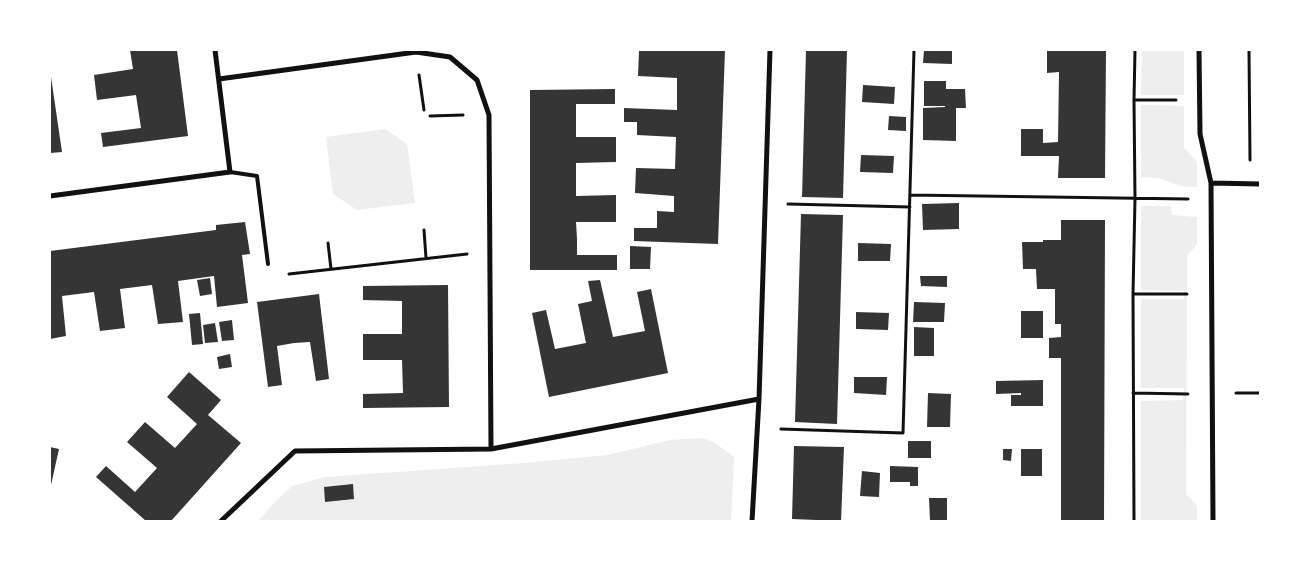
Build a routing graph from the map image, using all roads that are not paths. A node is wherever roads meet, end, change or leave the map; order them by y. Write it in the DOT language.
graph roads {
  1 [pos="215,50"];
  2 [pos="770,50"];
  3 [pos="1199,50"];
  4 [pos="219,79"];
  5 [pos="230,172"];
  6 [pos="1211,184"];
  7 [pos="1260,184"];
  8 [pos="50,196"];
  9 [pos="268,264"];
  10 [pos="759,399"];
  11 [pos="491,449"];
  12 [pos="221,521"];
  13 [pos="752,521"];
  14 [pos="1213,521"];
  1 -- 4 [label="street"];
  2 -- 10 [label="street"];
  3 -- 6 [label="street"];
  4 -- 5 [label="street"];
  4 -- 11 [label="street"];
  5 -- 8 [label="street"];
  5 -- 9 [label="lane"];
  6 -- 7 [label="street"];
  6 -- 14 [label="street"];
  10 -- 11 [label="street"];
  10 -- 13 [label="street"];
  11 -- 12 [label="street"];
}
